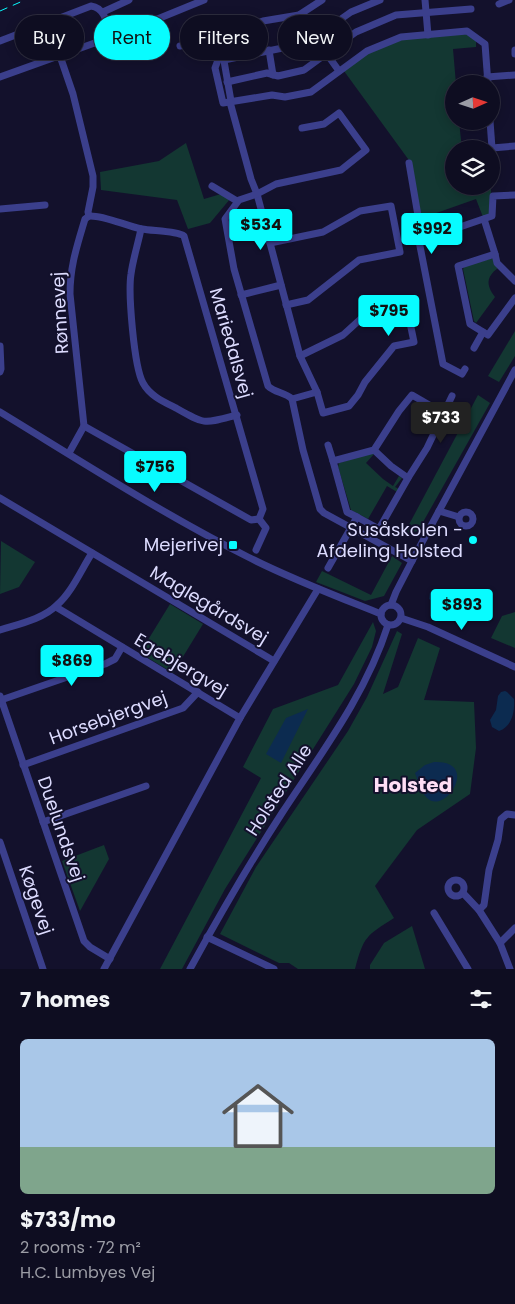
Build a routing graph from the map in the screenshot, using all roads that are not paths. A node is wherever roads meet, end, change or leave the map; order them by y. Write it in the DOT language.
graph roads {
  1 [pos="129,0"];
  2 [pos="204,0"];
  3 [pos="322,0"];
  4 [pos="380,0"];
  5 [pos="425,0"];
  6 [pos="509,0"];
  7 [pos="498,4"];
  8 [pos="471,9"];
  9 [pos="103,12"];
  10 [pos="426,13"];
  11 [pos="104,15"];
  12 [pos="166,15"];
  13 [pos="299,15"];
  14 [pos="347,15"];
  15 [pos="428,35"];
  16 [pos="352,36"];
  17 [pos="0,40"];
  18 [pos="278,48"];
  19 [pos="269,50"];
  20 [pos="515,50"];
  21 [pos="515,54"];
  22 [pos="49,60"];
  23 [pos="61,60"];
  24 [pos="218,60"];
  25 [pos="224,60"];
  26 [pos="318,60"];
  27 [pos="331,60"];
  28 [pos="339,71"];
  29 [pos="273,74"];
  30 [pos="487,75"];
  31 [pos="515,75"];
  32 [pos="0,77"];
  33 [pos="500,78"];
  34 [pos="228,82"];
  35 [pos="231,101"];
  36 [pos="302,128"];
  37 [pos="491,130"];
  38 [pos="515,146"];
  39 [pos="409,163"];
  40 [pos="212,186"];
  41 [pos="257,194"];
  42 [pos="515,195"];
  43 [pos="237,201"];
  44 [pos="45,205"];
  45 [pos="0,209"];
  46 [pos="89,216"];
  47 [pos="484,219"];
  48 [pos="141,229"];
  49 [pos="422,239"];
  50 [pos="270,243"];
  51 [pos="495,254"];
  52 [pos="515,280"];
  53 [pos="281,285"];
  54 [pos="241,295"];
  55 [pos="515,298"];
  56 [pos="286,305"];
  57 [pos="483,332"];
  58 [pos="0,346"];
  59 [pos="474,348"];
  60 [pos="300,356"];
  61 [pos="465,369"];
  62 [pos="515,370"];
  63 [pos="0,372"];
  64 [pos="317,392"];
  65 [pos="452,396"];
  66 [pos="292,399"];
  67 [pos="0,412"];
  68 [pos="443,412"];
  69 [pos="237,415"];
  70 [pos="84,426"];
  71 [pos="328,445"];
  72 [pos="374,450"];
  73 [pos="69,453"];
  74 [pos="333,462"];
  75 [pos="408,478"];
  76 [pos="0,498"];
  77 [pos="439,511"];
  78 [pos="357,517"];
  79 [pos="459,518"];
  80 [pos="259,519"];
  81 [pos="350,528"];
  82 [pos="256,550"];
  83 [pos="92,553"];
  84 [pos="412,561"];
  85 [pos="328,568"];
  86 [pos="318,589"];
  87 [pos="391,605"];
  88 [pos="56,607"];
  89 [pos="381,614"];
  90 [pos="401,618"];
  91 [pos="388,625"];
  92 [pos="0,630"];
  93 [pos="122,647"];
  94 [pos="274,661"];
  95 [pos="515,667"];
  96 [pos="198,692"];
  97 [pos="1,698"];
  98 [pos="240,718"];
  99 [pos="23,765"];
  100 [pos="146,786"];
  101 [pos="515,815"];
  102 [pos="43,822"];
  103 [pos="0,842"];
  104 [pos="463,893"];
  105 [pos="479,910"];
  106 [pos="434,913"];
  107 [pos="515,928"];
  108 [pos="207,937"];
  109 [pos="500,943"];
  110 [pos="110,958"];
  111 [pos="43,969"];
  112 [pos="104,969"];
  113 [pos="190,969"];
  114 [pos="274,969"];
  115 [pos="468,969"];
  116 [pos="510,969"];
  1 -- 9 [label="street"];
  2 -- 12 [label="street"];
  3 -- 13 [label="street"];
  4 -- 14 [label="street"];
  5 -- 10 [label="street"];
  6 -- 7 [label="street"];
  8 -- 10 [label="street"];
  9 -- 11 [label="street"];
  9 -- 17 [label="street"];
  10 -- 15 [label="street"];
  10 -- 16 [label="street"];
  15 -- 28 [label="street"];
  15 -- 30 [label="street"];
  18 -- 19 [label="street"];
  19 -- 29 [label="street"];
  20 -- 21 [label="street"];
  22 -- 32 [label="street"];
  23 -- 46 [label="street, Rønnevej"];
  24 -- 35 [label="street"];
  25 -- 34 [label="street"];
  26 -- 29 [label="street"];
  27 -- 28 [label="street"];
  28 -- 35 [label="street"];
  29 -- 34 [label="street"];
  31 -- 33 [label="street"];
  34 -- 35 [label="street"];
  35 -- 41 [label="street"];
  36 -- 41 [label="street"];
  37 -- 38 [label="street"];
  39 -- 49 [label="street"];
  40 -- 43 [label="street"];
  41 -- 43 [label="street"];
  41 -- 50 [label="street"];
  42 -- 47 [label="street"];
  43 -- 54 [label="street"];
  44 -- 45 [label="street"];
  46 -- 48 [label="street, Mariedalsvej"];
  46 -- 70 [label="street, Rønnevej"];
  47 -- 49 [label="street"];
  47 -- 51 [label="street"];
  48 -- 69 [label="street, Mariedalsvej"];
  48 -- 69 [label="street"];
  49 -- 61 [label="street"];
  50 -- 53 [label="street"];
  50 -- 56 [label="street"];
  51 -- 52 [label="street"];
  51 -- 57 [label="street"];
  53 -- 54 [label="street"];
  53 -- 56 [label="street"];
  54 -- 66 [label="street"];
  55 -- 57 [label="street"];
  56 -- 60 [label="street"];
  57 -- 59 [label="street"];
  58 -- 63 [label="street"];
  60 -- 64 [label="street"];
  60 -- 64 [label="street"];
  62 -- 77 [label="street"];
  64 -- 66 [label="street"];
  65 -- 68 [label="street"];
  66 -- 81 [label="street"];
  67 -- 73 [label="street"];
  68 -- 72 [label="street"];
  68 -- 75 [label="street"];
  69 -- 80 [label="street, Mariedalsvej"];
  70 -- 73 [label="street"];
  70 -- 80 [label="street"];
  71 -- 74 [label="street"];
  72 -- 74 [label="street"];
  72 -- 75 [label="street"];
  73 -- 86 [label="street"];
  74 -- 78 [label="street"];
  75 -- 78 [label="street"];
  76 -- 83 [label="street, Maglegårdsvej"];
  77 -- 79 [label="street"];
  77 -- 84 [label="street"];
  78 -- 81 [label="street"];
  80 -- 82 [label="street, Mariedalsvej"];
  81 -- 84 [label="street"];
  81 -- 85 [label="street"];
  83 -- 88 [label="street"];
  83 -- 94 [label="street, Maglegårdsvej"];
  84 -- 87 [label="street"];
  86 -- 89 [label="street"];
  86 -- 94 [label="street"];
  87 -- 89 [label="street"];
  87 -- 90 [label="street"];
  88 -- 92 [label="street"];
  88 -- 93 [label="street, Egebjergvej"];
  89 -- 91 [label="street"];
  90 -- 91 [label="street"];
  90 -- 95 [label="street"];
  91 -- 108 [label="street, Holsted Alle"];
  93 -- 96 [label="street, Egebjergvej"];
  93 -- 97 [label="street"];
  94 -- 98 [label="street"];
  96 -- 98 [label="street, Egebjergvej"];
  96 -- 99 [label="street, Horsebjergvej"];
  97 -- 99 [label="street, Duelundsvej"];
  98 -- 110 [label="street"];
  99 -- 102 [label="street, Duelundsvej"];
  100 -- 102 [label="street"];
  101 -- 105 [label="street"];
  102 -- 110 [label="street, Duelundsvej"];
  103 -- 111 [label="street, Køgevej"];
  104 -- 105 [label="street"];
  105 -- 109 [label="street"];
  106 -- 115 [label="street"];
  107 -- 109 [label="street"];
  108 -- 113 [label="street, Holsted Alle"];
  108 -- 114 [label="street"];
  109 -- 116 [label="street"];
  110 -- 112 [label="street"];
}
